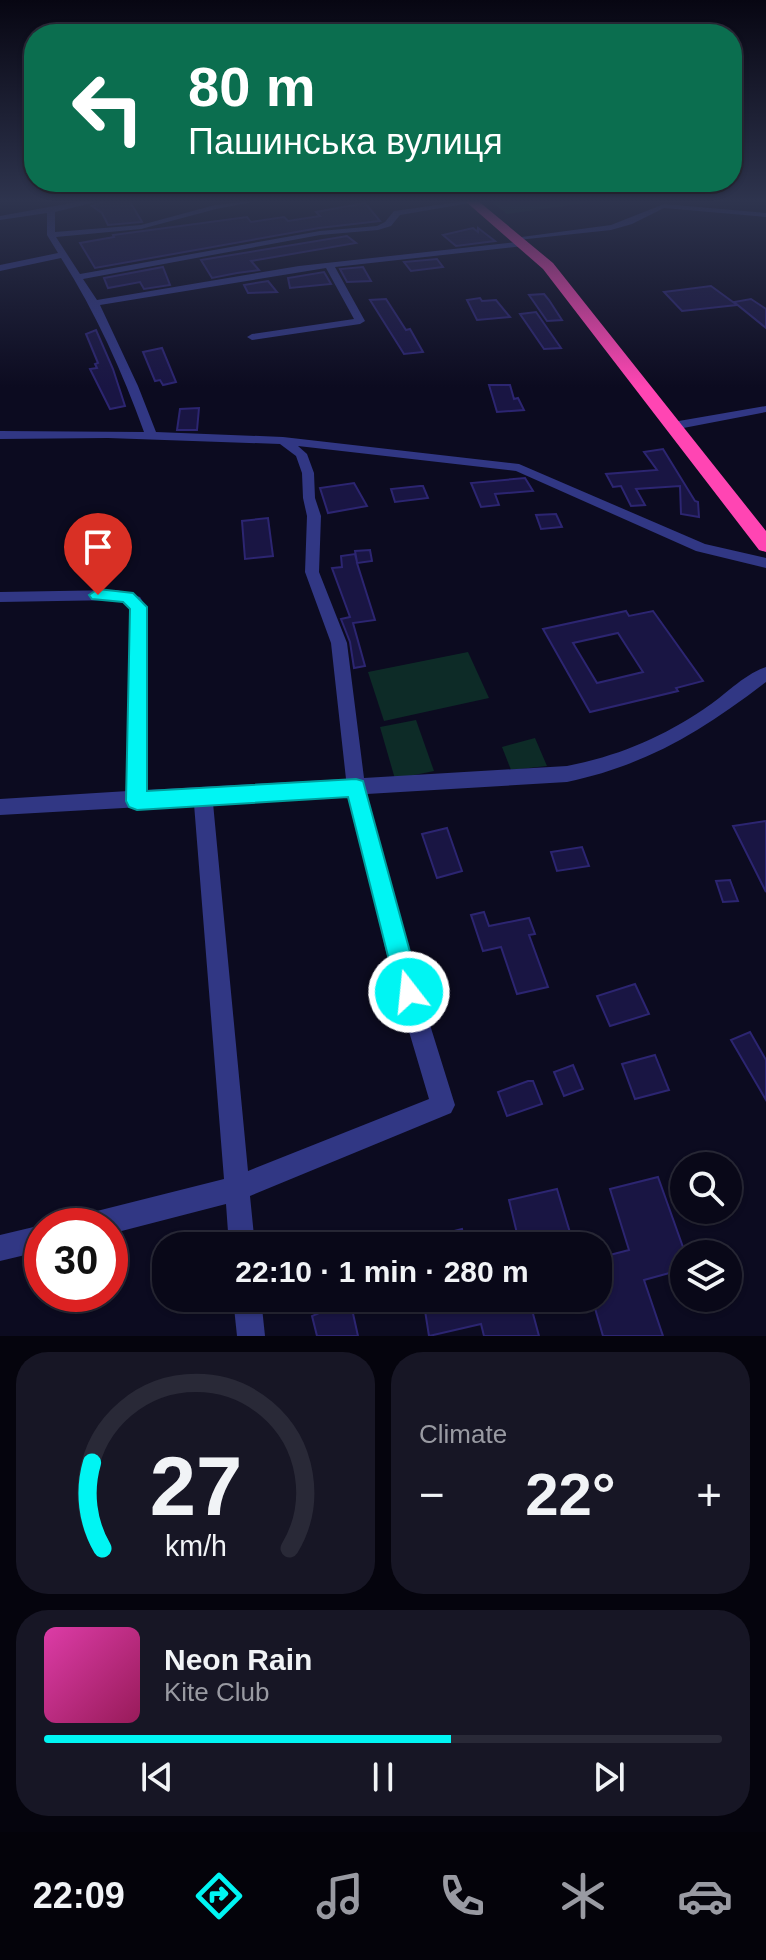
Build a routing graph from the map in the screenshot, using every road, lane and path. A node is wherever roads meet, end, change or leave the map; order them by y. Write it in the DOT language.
graph roads {
  1 [pos="27,262"];
  2 [pos="69,262"];
  3 [pos="161,262"];
  4 [pos="349,262"];
  5 [pos="544,262"];
  6 [pos="329,265"];
  7 [pos="0,268"];
  8 [pos="81,277"];
  9 [pos="94,303"];
  10 [pos="252,337"];
  11 [pos="766,409"];
  12 [pos="673,426"];
  13 [pos="0,435"];
  14 [pos="151,436"];
  15 [pos="283,441"];
  16 [pos="766,545"];
  17 [pos="766,563"];
  18 [pos="0,597"];
  19 [pos="766,673"];
  20 [pos="356,788"];
  21 [pos="203,796"];
  22 [pos="137,801"];
  23 [pos="0,807"];
  24 [pos="236,1189"];
  25 [pos="128,1216"];
  26 [pos="241,1232"];
  27 [pos="24,1242"];
  28 [pos="0,1248"];
  29 [pos="248,1312"];
  30 [pos="251,1336"];
  1 -- 7 [label="street"];
  2 -- 8 [label="street"];
  3 -- 8 [label="street"];
  4 -- 6 [label="street"];
  5 -- 12 [label="highway"];
  6 -- 9 [label="street"];
  6 -- 10 [label="street"];
  8 -- 9 [label="street"];
  9 -- 14 [label="street"];
  11 -- 12 [label="street"];
  12 -- 16 [label="highway"];
  13 -- 14 [label="street"];
  14 -- 15 [label="street"];
  15 -- 17 [label="street"];
  15 -- 20 [label="street"];
  18 -- 22 [label="street"];
  19 -- 20 [label="street"];
  20 -- 21 [label="street"];
  20 -- 24 [label="street"];
  21 -- 22 [label="street"];
  21 -- 24 [label="street"];
  22 -- 23 [label="street"];
  24 -- 25 [label="street"];
  24 -- 26 [label="street"];
  27 -- 28 [label="street"];
  29 -- 30 [label="street"];
}
